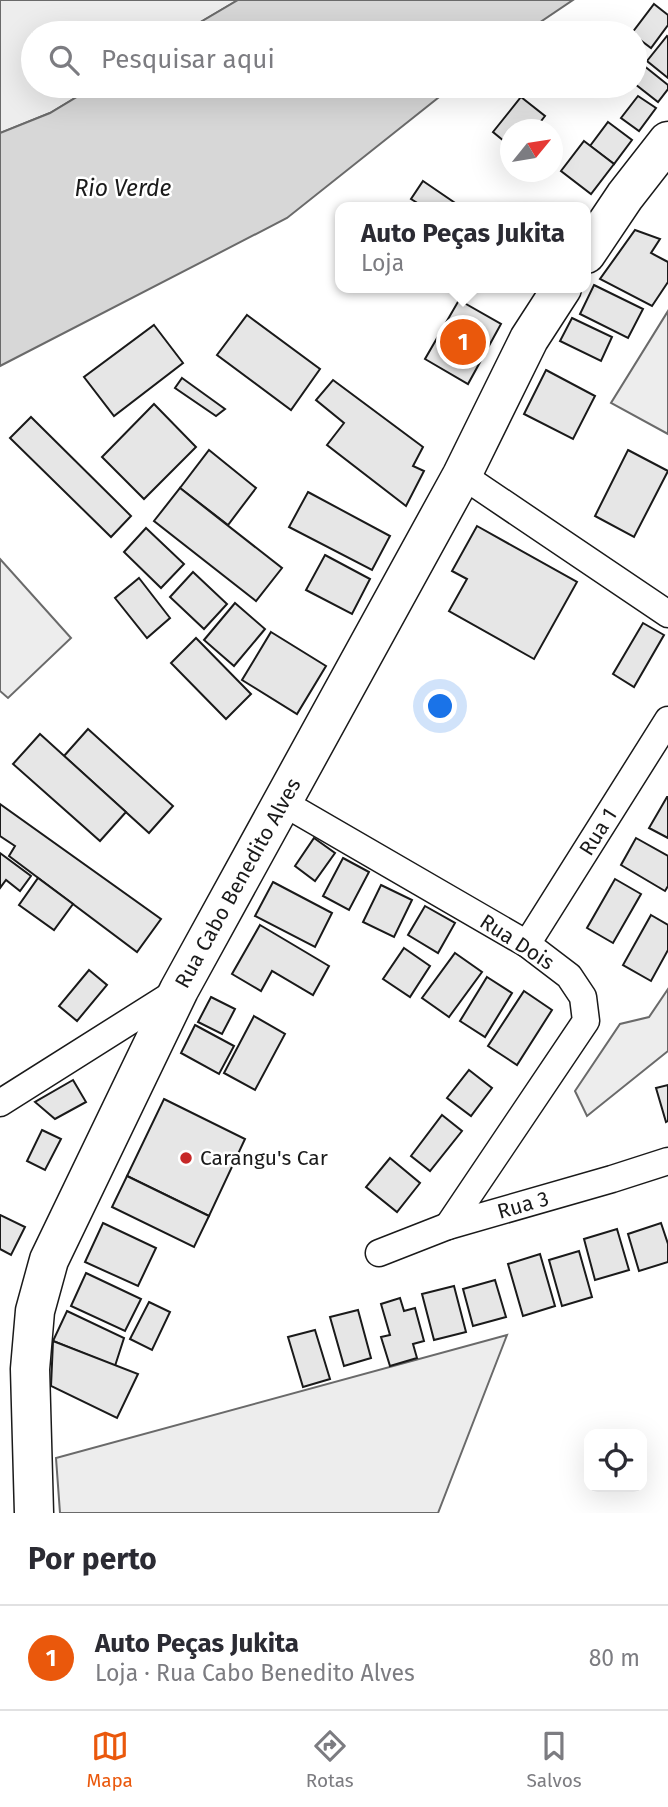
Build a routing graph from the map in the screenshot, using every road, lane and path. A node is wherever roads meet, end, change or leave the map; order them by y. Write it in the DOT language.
graph roads {
  1 [pos="668,141"];
  2 [pos="591,247"];
  3 [pos="559,293"];
  4 [pos="462,475"];
  5 [pos="668,614"];
  6 [pos="668,720"];
  7 [pos="282,802"];
  8 [pos="527,944"];
  9 [pos="179,990"];
  10 [pos="0,1103"];
  11 [pos="668,1161"];
  12 [pos="448,1226"];
  13 [pos="379,1253"];
  14 [pos="34,1513"];
  1 -- 2 [label="main road"];
  3 -- 4 [label="main road, Rua Cabo Benedito Alves"];
  4 -- 5 [label="street"];
  4 -- 7 [label="main road, Rua Cabo Benedito Alves"];
  6 -- 8 [label="street, Rua 1"];
  7 -- 8 [label="street, Rua Dois"];
  7 -- 9 [label="main road, Rua Cabo Benedito Alves"];
  8 -- 12 [label="street, Rua Dois"];
  9 -- 10 [label="street"];
  9 -- 14 [label="main road, Rua Cabo Benedito Alves"];
  11 -- 12 [label="street, Rua 3"];
  12 -- 13 [label="street, Rua 3"];
}
